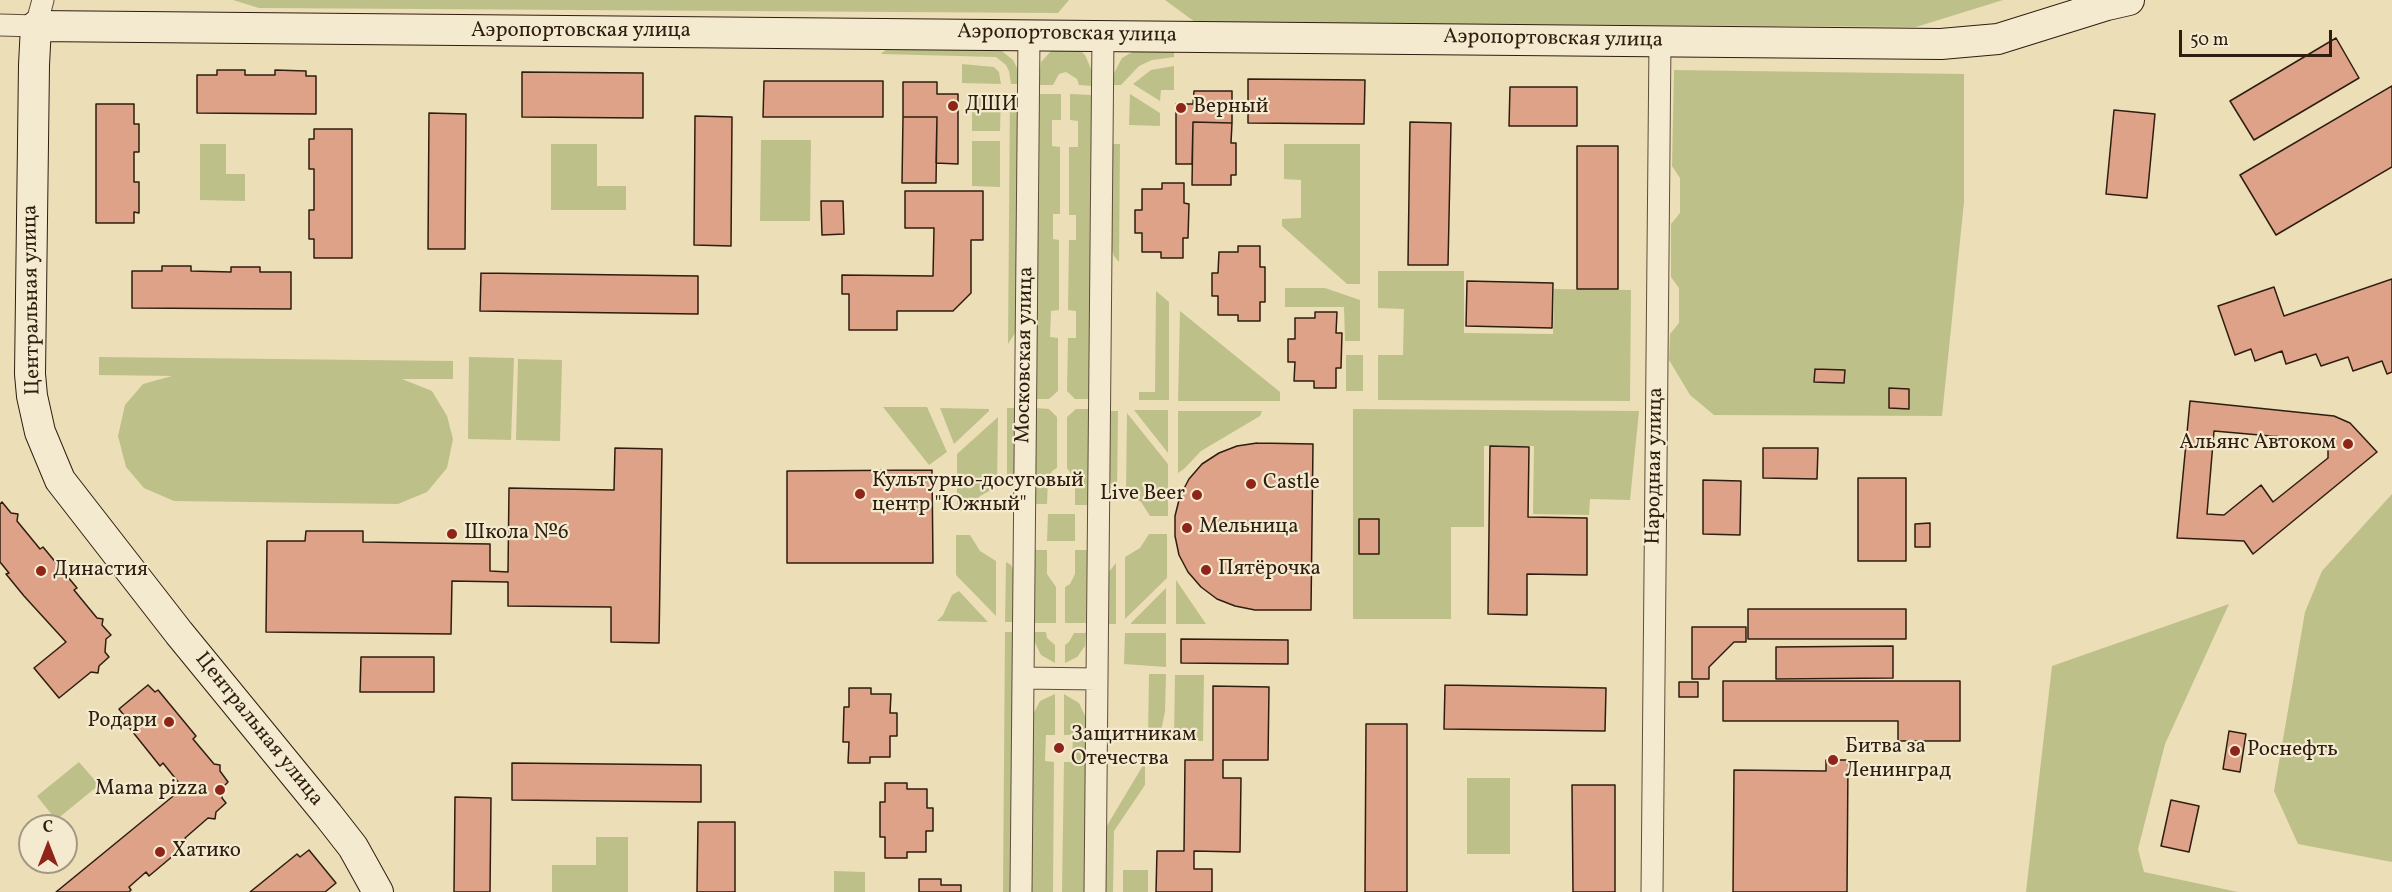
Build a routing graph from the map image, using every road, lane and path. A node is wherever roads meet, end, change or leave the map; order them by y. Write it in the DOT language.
graph roads {
  1 [pos="2129,0"];
  2 [pos="40,13"];
  3 [pos="0,25"];
  4 [pos="1029,35"];
  5 [pos="1103,35"];
  6 [pos="1660,41"];
  7 [pos="1023,678"];
  8 [pos="1097,679"];
  9 [pos="378,892"];
  10 [pos="1021,892"];
  11 [pos="1095,892"];
  12 [pos="1652,892"];
  1 -- 6 [label="street, Аэропортовская улица"];
  2 -- 3 [label="street, Аэропортовская улица"];
  2 -- 4 [label="street, Аэропортовская улица"];
  2 -- 9 [label="street, Центральная улица"];
  4 -- 5 [label="street, Аэропортовская улица"];
  4 -- 7 [label="street, Московская улица"];
  5 -- 6 [label="street, Аэропортовская улица"];
  5 -- 8 [label="street"];
  6 -- 12 [label="street, Народная улица"];
  7 -- 8 [label="street"];
  7 -- 10 [label="street, Московская улица"];
  8 -- 11 [label="street"];
}
